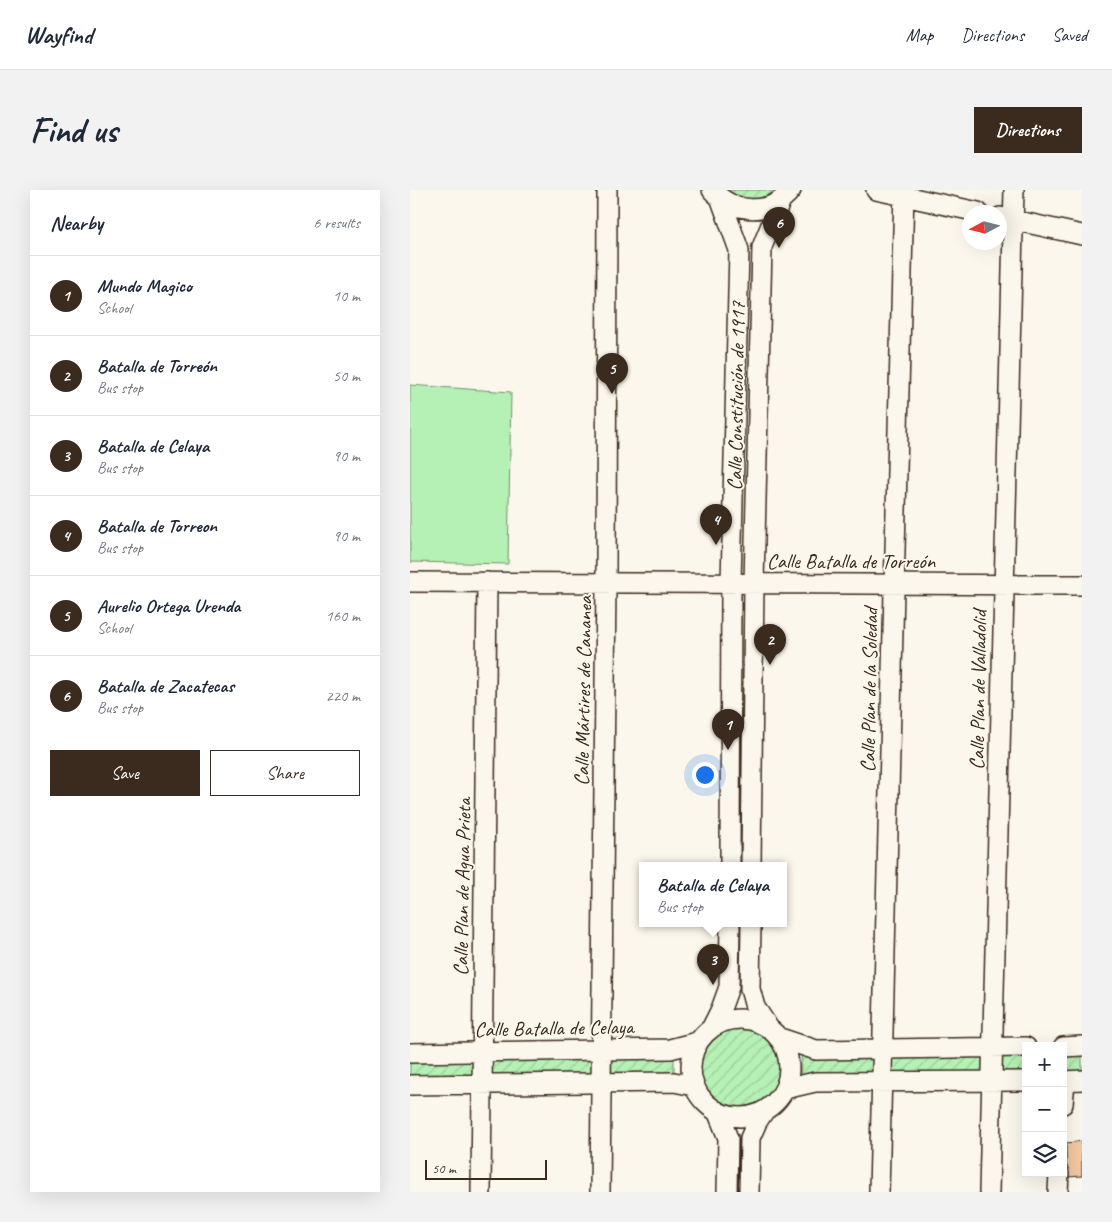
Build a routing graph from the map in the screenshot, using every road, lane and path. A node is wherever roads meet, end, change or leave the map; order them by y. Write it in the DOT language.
graph roads {
  1 [pos="607,190"];
  2 [pos="876,190"];
  3 [pos="1014,190"];
  4 [pos="904,193"];
  5 [pos="717,195"];
  6 [pos="786,195"];
  7 [pos="962,208"];
  8 [pos="1007,215"];
  9 [pos="1007,219"];
  10 [pos="1082,235"];
  11 [pos="1006,250"];
  12 [pos="410,582"];
  13 [pos="487,582"];
  14 [pos="606,582"];
  15 [pos="731,583"];
  16 [pos="754,583"];
  17 [pos="894,584"];
  18 [pos="1004,585"];
  19 [pos="1082,585"];
  20 [pos="730,862"];
  21 [pos="751,862"];
  22 [pos="730,927"];
  23 [pos="751,927"];
  24 [pos="712,1026"];
  25 [pos="766,1026"];
  26 [pos="780,1038"];
  27 [pos="697,1042"];
  28 [pos="1067,1046"];
  29 [pos="1082,1046"];
  30 [pos="992,1047"];
  31 [pos="1022,1047"];
  32 [pos="883,1049"];
  33 [pos="601,1050"];
  34 [pos="482,1052"];
  35 [pos="410,1053"];
  36 [pos="991,1081"];
  37 [pos="1022,1081"];
  38 [pos="882,1082"];
  39 [pos="601,1083"];
  40 [pos="482,1084"];
  41 [pos="410,1085"];
  42 [pos="694,1086"];
  43 [pos="785,1089"];
  44 [pos="765,1110"];
  45 [pos="717,1112"];
  46 [pos="1047,1177"];
  47 [pos="1059,1177"];
  48 [pos="481,1192"];
  49 [pos="600,1192"];
  50 [pos="727,1192"];
  51 [pos="750,1192"];
  52 [pos="879,1192"];
  53 [pos="989,1192"];
  54 [pos="1046,1192"];
  55 [pos="1058,1192"];
  1 -- 14 [label="street, Calle Mártires de Cananea"];
  2 -- 4 [label="street"];
  3 -- 8 [label="street, Calle Plan de Valladolid"];
  4 -- 7 [label="street"];
  4 -- 17 [label="street, Calle Plan de la Soledad"];
  5 -- 6 [label="street"];
  5 -- 15 [label="street, Calle Constitución de 1917"];
  6 -- 16 [label="street, Calle Constitución de 1917"];
  9 -- 10 [label="street"];
  11 -- 18 [label="street, Calle Plan de Valladolid"];
  12 -- 13 [label="street, Calle Batalla de Torreón"];
  13 -- 14 [label="street, Calle Batalla de Torreón"];
  13 -- 34 [label="street, Calle Plan de Agua Prieta"];
  14 -- 15 [label="street, Calle Batalla de Torreón"];
  14 -- 33 [label="street, Calle Mártires de Cananea"];
  15 -- 16 [label="street, Calle Batalla de Torreón"];
  15 -- 20 [label="street, Calle Constitución de 1917"];
  16 -- 17 [label="street, Calle Batalla de Torreón"];
  16 -- 21 [label="street, Calle Constitución de 1917"];
  17 -- 18 [label="street, Calle Batalla de Torreón"];
  17 -- 32 [label="street, Calle Plan de la Soledad"];
  18 -- 19 [label="street, Calle Batalla de Torreón"];
  18 -- 30 [label="street, Calle Plan de Valladolid"];
  22 -- 24 [label="street"];
  23 -- 25 [label="street"];
  24 -- 25 [label="street"];
  24 -- 27 [label="street"];
  25 -- 26 [label="street"];
  26 -- 32 [label="street"];
  26 -- 43 [label="street"];
  27 -- 33 [label="street, Calle Batalla de Celaya"];
  27 -- 42 [label="street"];
  28 -- 29 [label="street"];
  30 -- 31 [label="street"];
  30 -- 32 [label="street"];
  30 -- 36 [label="street, Calle Plan de Valladolid"];
  32 -- 38 [label="street, Calle Plan de la Soledad"];
  33 -- 34 [label="street, Calle Batalla de Celaya"];
  33 -- 39 [label="street, Calle Mártires de Cananea"];
  34 -- 35 [label="street, Calle Batalla de Celaya"];
  34 -- 40 [label="street, Calle Plan de Agua Prieta"];
  36 -- 37 [label="street"];
  36 -- 38 [label="street"];
  36 -- 53 [label="street, Calle Plan de Valladolid"];
  38 -- 43 [label="street"];
  38 -- 52 [label="street, Calle Plan de la Soledad"];
  39 -- 40 [label="street"];
  39 -- 42 [label="street"];
  39 -- 49 [label="street, Calle Mártires de Cananea"];
  40 -- 41 [label="street"];
  40 -- 48 [label="street, Calle Plan de Agua Prieta"];
  42 -- 45 [label="street"];
  43 -- 44 [label="street"];
  44 -- 45 [label="street"];
  44 -- 51 [label="street"];
  45 -- 50 [label="street"];
  46 -- 54 [label="street"];
  47 -- 55 [label="street"];
}
